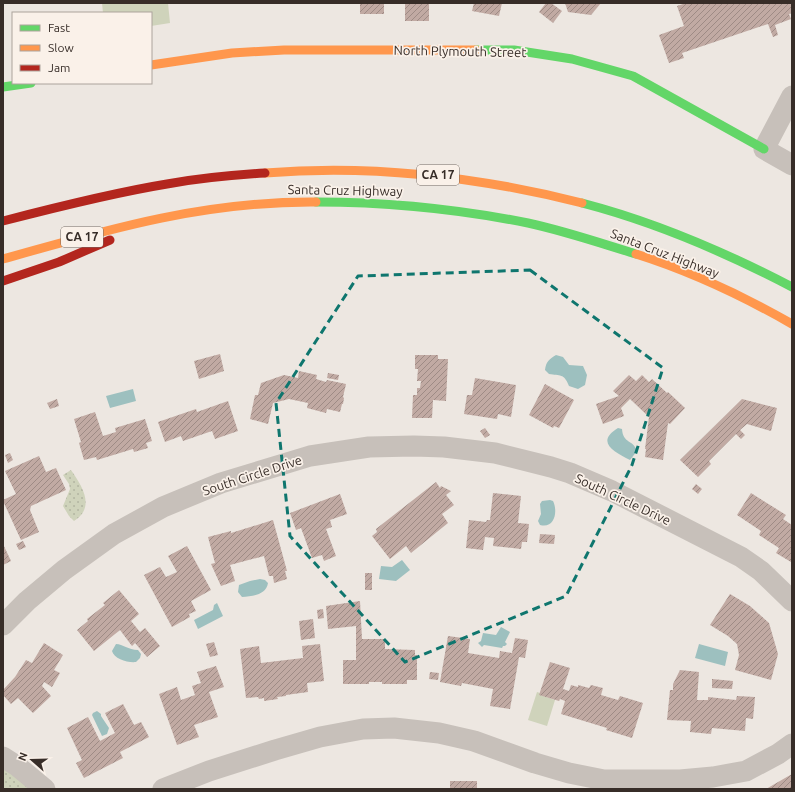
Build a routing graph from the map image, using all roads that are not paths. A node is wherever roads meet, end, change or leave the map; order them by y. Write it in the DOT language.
graph roads {
  1 [pos="152,65"];
  2 [pos="24,84"];
  3 [pos="3,87"];
  4 [pos="792,96"];
  5 [pos="764,149"];
  6 [pos="792,165"];
  7 [pos="68,205"];
  8 [pos="17,207"];
  9 [pos="163,217"];
  10 [pos="3,221"];
  11 [pos="3,259"];
  12 [pos="3,281"];
  13 [pos="792,287"];
  14 [pos="792,324"];
  15 [pos="792,600"];
  16 [pos="3,625"];
  17 [pos="792,744"];
  18 [pos="3,757"];
  19 [pos="45,789"];
  20 [pos="163,789"];
  1 -- 5 [label="main road, North Plymouth Street"];
  2 -- 3 [label="main road"];
  4 -- 5 [label="street"];
  5 -- 6 [label="street, North Plymouth Street"];
  7 -- 8 [label="main road"];
  7 -- 10 [label="main road, Santa Cruz Highway / CA 17"];
  7 -- 13 [label="main road, Santa Cruz Highway / CA 17"];
  9 -- 11 [label="main road, Santa Cruz Highway / CA 17"];
  9 -- 12 [label="main road"];
  9 -- 14 [label="main road, Santa Cruz Highway / CA 17"];
  15 -- 16 [label="street, South Circle Drive"];
  17 -- 20 [label="street"];
  18 -- 19 [label="street"];
}
